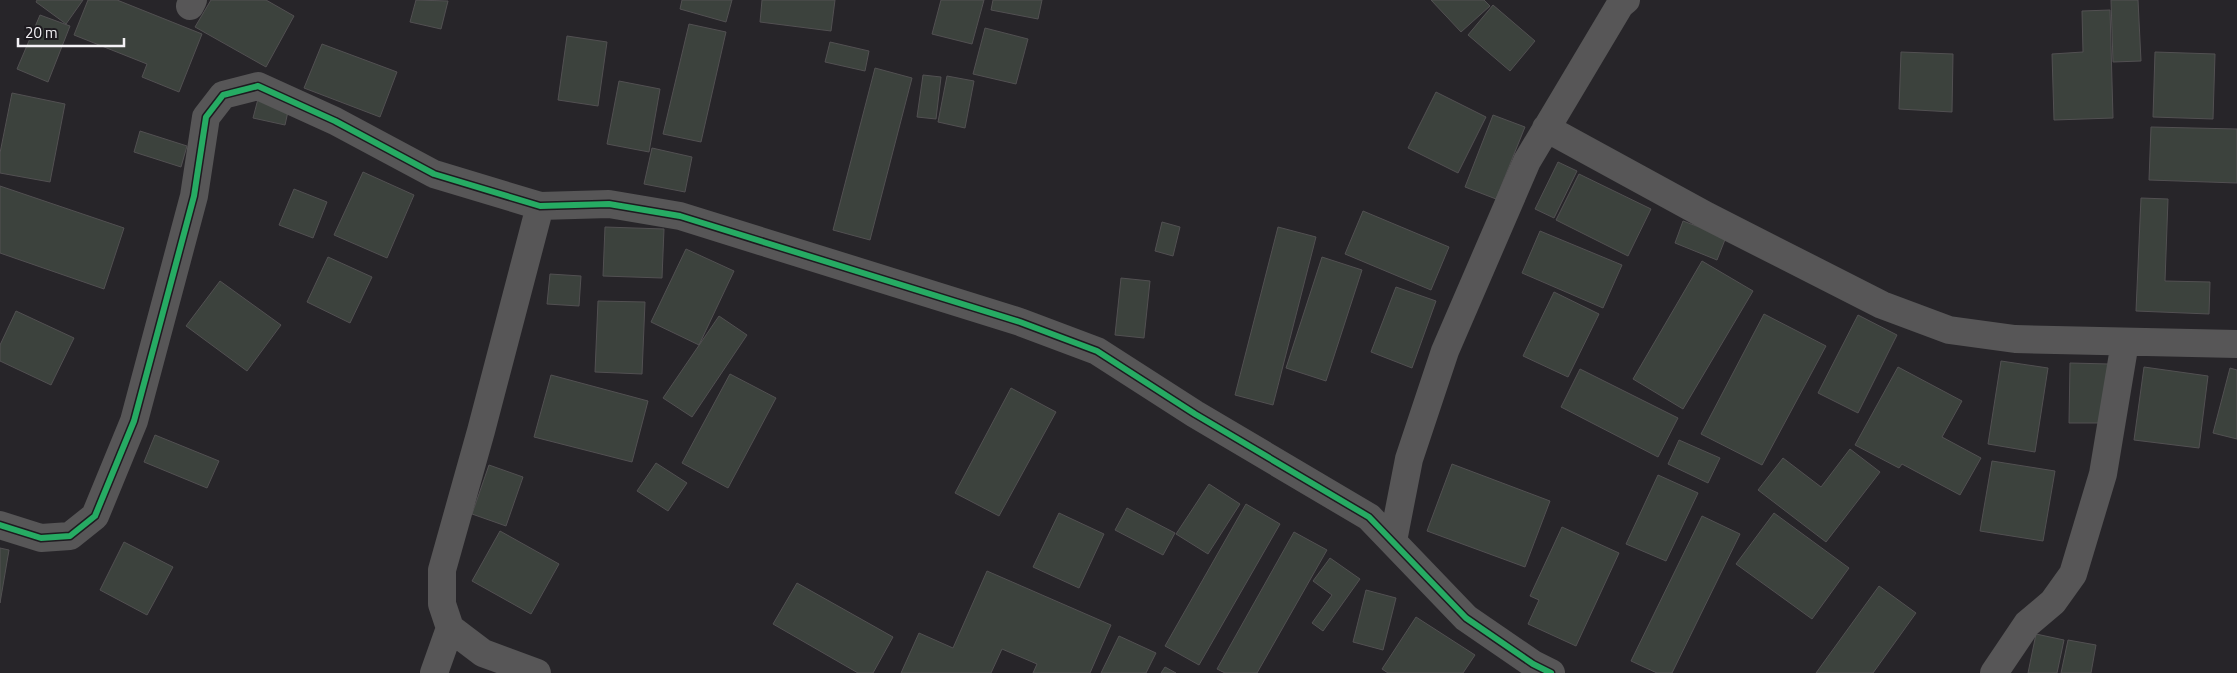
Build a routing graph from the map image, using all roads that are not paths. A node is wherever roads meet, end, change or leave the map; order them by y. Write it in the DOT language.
graph roads {
  1 [pos="1626,0"];
  2 [pos="1546,128"];
  3 [pos="540,206"];
  4 [pos="2125,342"];
  5 [pos="2237,344"];
  6 [pos="0,525"];
  7 [pos="1393,541"];
  8 [pos="450,628"];
  9 [pos="1520,666"];
  10 [pos="434,673"];
  11 [pos="537,673"];
  12 [pos="1551,673"];
  13 [pos="1994,673"];
  1 -- 2 [label="street"];
  2 -- 4 [label="street"];
  2 -- 7 [label="street"];
  3 -- 6 [label="street"];
  3 -- 7 [label="street"];
  3 -- 8 [label="street"];
  4 -- 5 [label="street"];
  4 -- 13 [label="street"];
  7 -- 9 [label="street"];
  8 -- 10 [label="street"];
  8 -- 11 [label="street"];
  9 -- 12 [label="street"];
}
